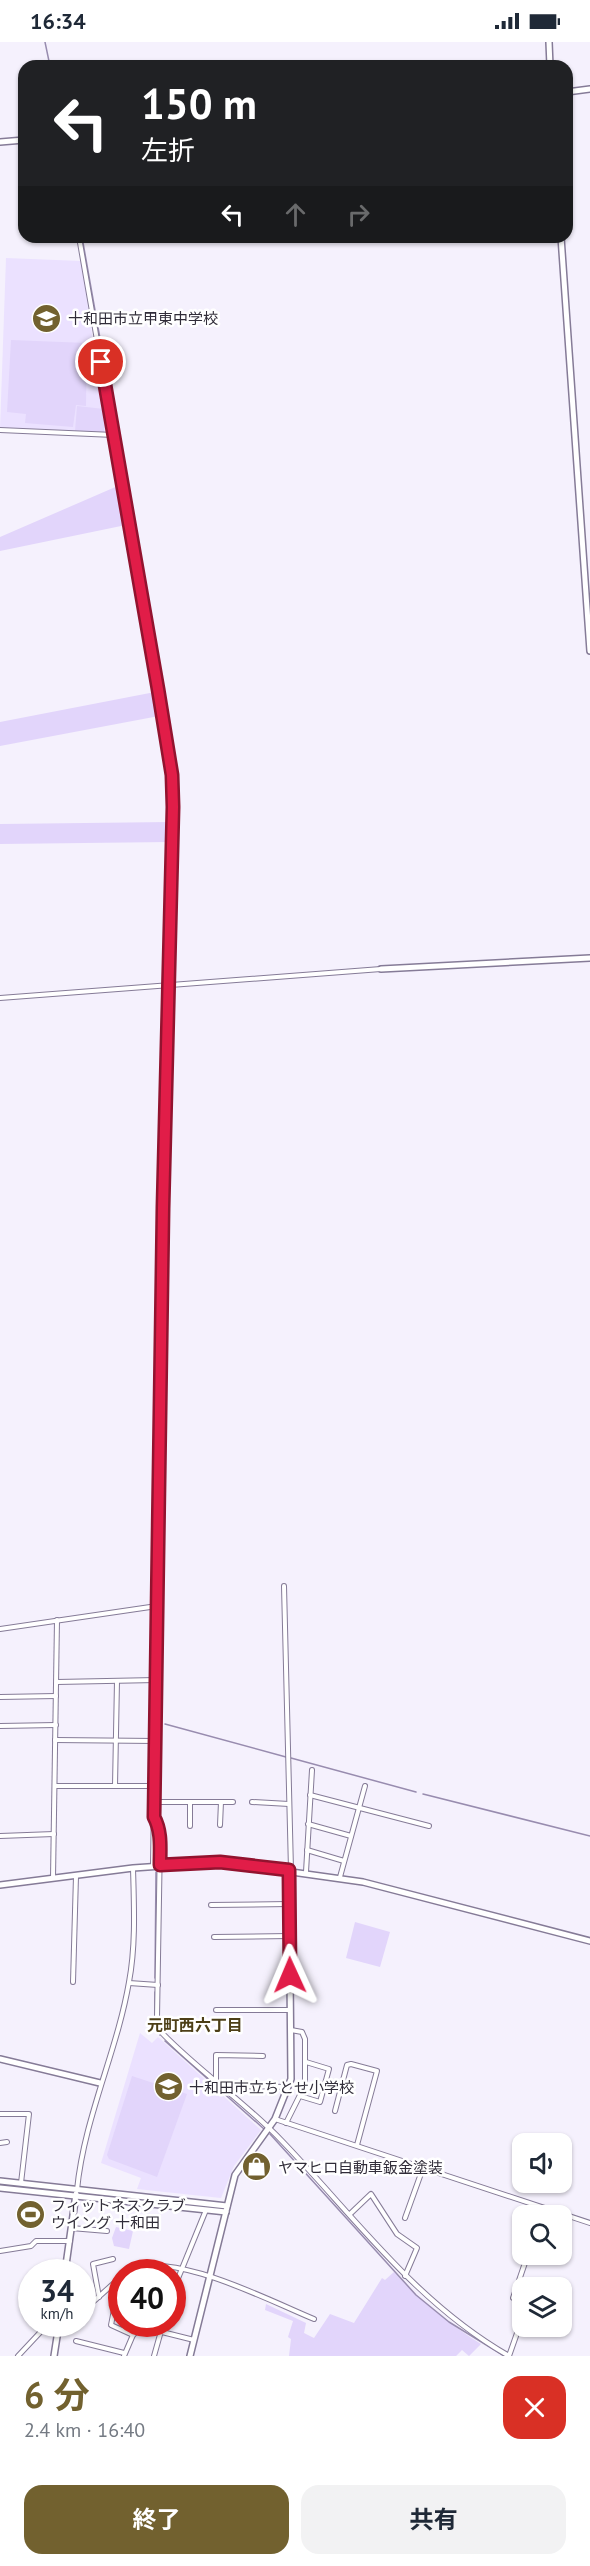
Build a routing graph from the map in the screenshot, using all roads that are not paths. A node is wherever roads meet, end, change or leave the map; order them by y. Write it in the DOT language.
graph roads {
  1 [pos="549,42"];
  2 [pos="550,60"];
  3 [pos="590,89"];
  4 [pos="573,91"];
  5 [pos="18,140"];
  6 [pos="0,142"];
  7 [pos="80,243"];
  8 [pos="561,243"];
  9 [pos="0,430"];
  10 [pos="114,435"];
  11 [pos="590,651"];
  12 [pos="590,958"];
  13 [pos="381,969"];
  14 [pos="169,986"];
  15 [pos="0,998"];
  16 [pos="284,1586"];
  17 [pos="157,1606"];
  18 [pos="57,1620"];
  19 [pos="0,1629"];
  20 [pos="156,1680"];
  21 [pos="117,1681"];
  22 [pos="57,1682"];
  23 [pos="57,1696"];
  24 [pos="0,1697"];
  25 [pos="56,1725"];
  26 [pos="0,1726"];
  27 [pos="55,1740"];
  28 [pos="116,1740"];
  29 [pos="155,1741"];
  30 [pos="312,1770"];
  31 [pos="56,1786"];
  32 [pos="115,1786"];
  33 [pos="154,1786"];
  34 [pos="365,1786"];
  35 [pos="310,1795"];
  36 [pos="154,1802"];
  37 [pos="190,1802"];
  38 [pos="221,1802"];
  39 [pos="233,1802"];
  40 [pos="252,1802"];
  41 [pos="289,1803"];
  42 [pos="359,1808"];
  43 [pos="308,1824"];
  44 [pos="220,1825"];
  45 [pos="190,1826"];
  46 [pos="429,1826"];
  47 [pos="54,1834"];
  48 [pos="0,1836"];
  49 [pos="351,1836"];
  50 [pos="307,1850"];
  51 [pos="344,1860"];
  52 [pos="156,1866"];
  53 [pos="133,1868"];
  54 [pos="290,1870"];
  55 [pos="306,1872"];
  56 [pos="76,1876"];
  57 [pos="340,1877"];
  58 [pos="53,1879"];
  59 [pos="0,1885"];
  60 [pos="289,1904"];
  61 [pos="212,1905"];
  62 [pos="290,1936"];
  63 [pos="214,1937"];
  64 [pos="590,1939"];
  65 [pos="73,1982"];
  66 [pos="129,1983"];
  67 [pos="158,1985"];
  68 [pos="216,2010"];
  69 [pos="291,2010"];
  70 [pos="291,2030"];
  71 [pos="263,2056"];
  72 [pos="0,2059"];
  73 [pos="306,2062"];
  74 [pos="216,2081"];
  75 [pos="100,2083"];
  76 [pos="289,2087"];
  77 [pos="231,2093"];
  78 [pos="300,2096"];
  79 [pos="335,2111"];
  80 [pos="0,2114"];
  81 [pos="275,2119"];
  82 [pos="286,2123"];
  83 [pos="269,2128"];
  84 [pos="7,2142"];
  85 [pos="0,2143"];
  86 [pos="357,2145"];
  87 [pos="423,2168"];
  88 [pos="0,2181"];
  89 [pos="21,2183"];
  90 [pos="0,2188"];
  91 [pos="76,2193"];
  92 [pos="206,2209"];
  93 [pos="227,2209"];
  94 [pos="350,2214"];
  95 [pos="405,2218"];
  96 [pos="590,2223"];
  97 [pos="71,2228"];
  98 [pos="107,2231"];
  99 [pos="70,2241"];
  100 [pos="0,2251"];
  101 [pos="67,2259"];
  102 [pos="185,2259"];
  103 [pos="108,2260"];
  104 [pos="186,2270"];
  105 [pos="405,2276"];
  106 [pos="210,2277"];
  107 [pos="108,2289"];
  108 [pos="99,2297"];
  109 [pos="96,2298"];
  110 [pos="315,2319"];
  111 [pos="36,2337"];
  112 [pos="57,2337"];
  113 [pos="132,2337"];
  114 [pos="159,2337"];
  115 [pos="184,2337"];
  116 [pos="516,2337"];
  117 [pos="194,2340"];
  118 [pos="76,2341"];
  119 [pos="124,2355"];
  120 [pos="18,2356"];
  121 [pos="54,2356"];
  122 [pos="154,2356"];
  123 [pos="190,2356"];
  1 -- 2 [label="street"];
  3 -- 4 [label="street"];
  5 -- 6 [label="street"];
  7 -- 10 [label="street"];
  8 -- 11 [label="street"];
  9 -- 10 [label="street"];
  10 -- 14 [label="street"];
  12 -- 13 [label="street"];
  13 -- 14 [label="street"];
  14 -- 15 [label="street"];
  14 -- 17 [label="street"];
  16 -- 41 [label="street"];
  17 -- 18 [label="street"];
  17 -- 20 [label="street"];
  18 -- 19 [label="street"];
  18 -- 22 [label="street"];
  20 -- 21 [label="street"];
  20 -- 29 [label="street"];
  21 -- 22 [label="street"];
  21 -- 28 [label="street"];
  22 -- 23 [label="street"];
  23 -- 24 [label="street"];
  23 -- 25 [label="street"];
  25 -- 26 [label="street"];
  25 -- 27 [label="street"];
  27 -- 28 [label="street"];
  27 -- 31 [label="street"];
  28 -- 29 [label="street"];
  28 -- 32 [label="street"];
  29 -- 33 [label="street"];
  30 -- 35 [label="street"];
  31 -- 32 [label="street"];
  31 -- 47 [label="street"];
  32 -- 33 [label="street"];
  33 -- 36 [label="street"];
  34 -- 42 [label="street"];
  35 -- 42 [label="street"];
  35 -- 43 [label="street"];
  36 -- 37 [label="street"];
  36 -- 52 [label="street"];
  37 -- 38 [label="street"];
  37 -- 45 [label="street"];
  38 -- 39 [label="street"];
  38 -- 44 [label="street"];
  40 -- 41 [label="street"];
  41 -- 54 [label="street"];
  42 -- 46 [label="street"];
  42 -- 49 [label="street"];
  43 -- 49 [label="street"];
  43 -- 50 [label="street"];
  47 -- 48 [label="street"];
  47 -- 58 [label="street"];
  49 -- 51 [label="street"];
  50 -- 51 [label="street"];
  50 -- 55 [label="street"];
  51 -- 57 [label="street"];
  52 -- 53 [label="street"];
  52 -- 54 [label="street"];
  52 -- 67 [label="street"];
  53 -- 56 [label="street"];
  53 -- 66 [label="street"];
  54 -- 55 [label="street"];
  54 -- 60 [label="street"];
  55 -- 57 [label="street"];
  56 -- 58 [label="street"];
  56 -- 65 [label="street"];
  57 -- 64 [label="street"];
  58 -- 59 [label="street"];
  60 -- 61 [label="street"];
  60 -- 62 [label="street"];
  62 -- 63 [label="street"];
  62 -- 69 [label="street"];
  66 -- 67 [label="street"];
  66 -- 75 [label="street"];
  67 -- 74 [label="street"];
  68 -- 69 [label="street"];
  69 -- 70 [label="street"];
  70 -- 73 [label="street"];
  70 -- 76 [label="street"];
  71 -- 74 [label="street"];
  72 -- 75 [label="street"];
  73 -- 78 [label="street"];
  73 -- 78 [label="street"];
  74 -- 77 [label="street"];
  75 -- 91 [label="street"];
  76 -- 77 [label="street"];
  76 -- 81 [label="street"];
  77 -- 83 [label="street"];
  78 -- 82 [label="street"];
  79 -- 86 [label="street"];
  80 -- 89 [label="street"];
  81 -- 82 [label="street"];
  81 -- 83 [label="street"];
  82 -- 86 [label="street"];
  83 -- 93 [label="street"];
  83 -- 94 [label="street"];
  84 -- 85 [label="street"];
  86 -- 87 [label="street"];
  87 -- 95 [label="street"];
  87 -- 96 [label="street"];
  88 -- 89 [label="street"];
  89 -- 91 [label="street"];
  90 -- 91 [label="street"];
  91 -- 92 [label="street"];
  91 -- 93 [label="street"];
  91 -- 97 [label="street"];
  92 -- 93 [label="street"];
  92 -- 102 [label="street"];
  93 -- 106 [label="street"];
  94 -- 105 [label="street"];
  94 -- 105 [label="street"];
  97 -- 98 [label="street"];
  97 -- 99 [label="street"];
  99 -- 100 [label="street"];
  99 -- 101 [label="street"];
  103 -- 108 [label="street"];
  104 -- 106 [label="street"];
  105 -- 116 [label="street"];
  106 -- 110 [label="street"];
  106 -- 117 [label="street"];
  107 -- 108 [label="street"];
  108 -- 109 [label="street"];
  111 -- 120 [label="street"];
  112 -- 121 [label="street"];
  113 -- 119 [label="street"];
  114 -- 122 [label="street"];
  115 -- 117 [label="street"];
  117 -- 123 [label="street"];
  118 -- 119 [label="street"];
}
